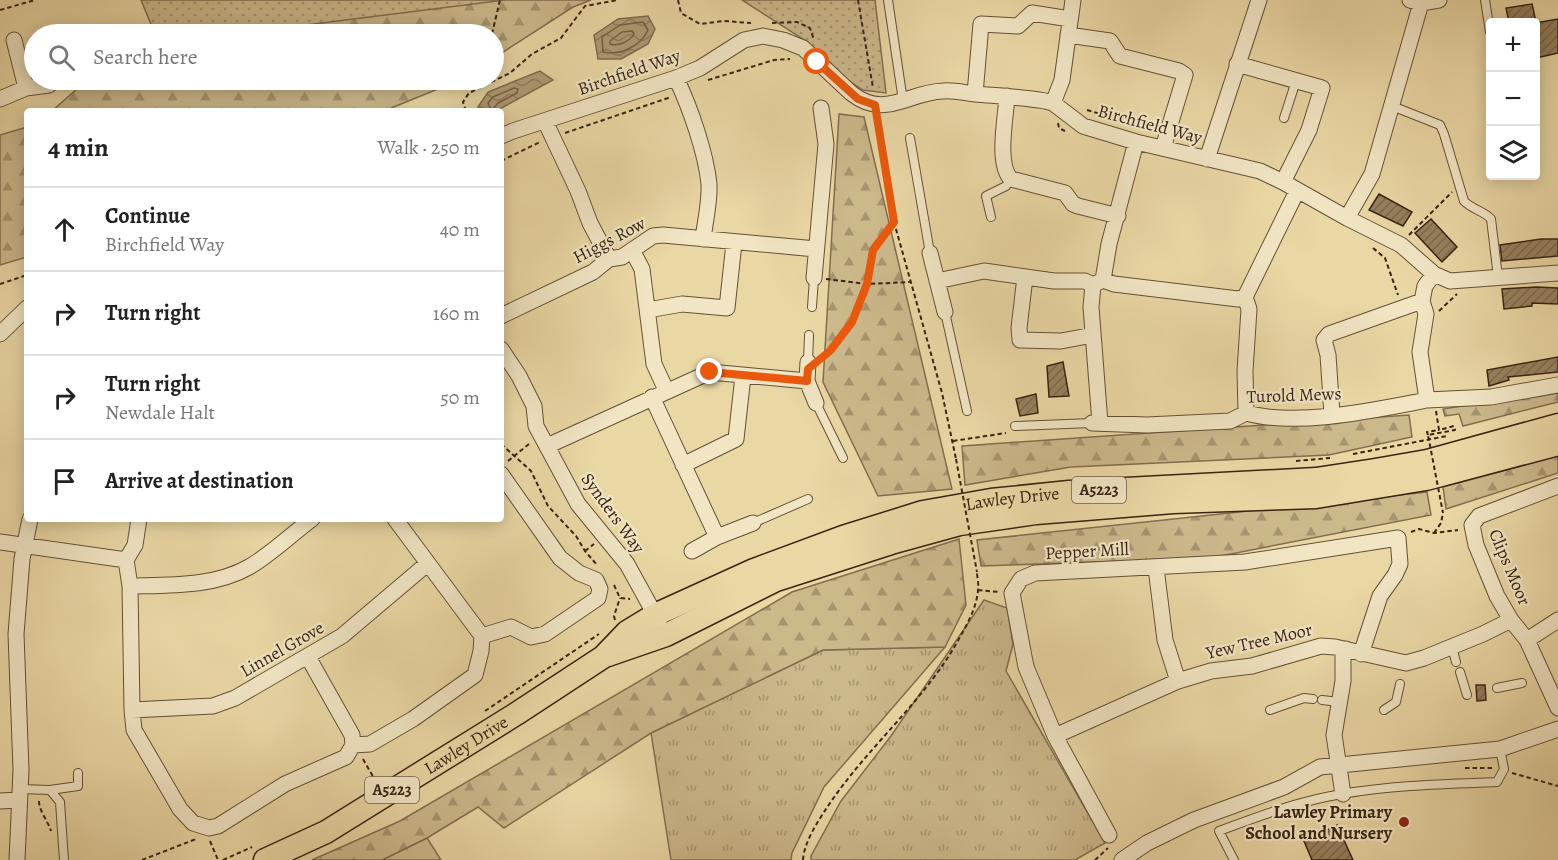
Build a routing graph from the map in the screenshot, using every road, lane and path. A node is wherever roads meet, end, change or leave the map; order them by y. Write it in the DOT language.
graph roads {
  1 [pos="34,0"];
  2 [pos="500,0"];
  3 [pos="618,0"];
  4 [pos="858,0"];
  5 [pos="888,0"];
  6 [pos="1073,0"];
  7 [pos="1259,0"];
  8 [pos="1439,0"];
  9 [pos="1485,0"];
  10 [pos="1415,2"];
  11 [pos="0,10"];
  12 [pos="1488,18"];
  13 [pos="1070,19"];
  14 [pos="494,24"];
  15 [pos="1068,35"];
  16 [pos="14,40"];
  17 [pos="1237,64"];
  18 [pos="504,75"];
  19 [pos="676,78"];
  20 [pos="24,80"];
  21 [pos="1296,81"];
  22 [pos="24,89"];
  23 [pos="473,90"];
  24 [pos="975,94"];
  25 [pos="1007,96"];
  26 [pos="0,99"];
  27 [pos="903,101"];
  28 [pos="1053,103"];
  29 [pos="875,105"];
  30 [pos="1392,106"];
  31 [pos="465,108"];
  32 [pos="821,108"];
  33 [pos="1284,118"];
  34 [pos="545,121"];
  35 [pos="504,135"];
  36 [pos="910,138"];
  37 [pos="1136,142"];
  38 [pos="1163,148"];
  39 [pos="1206,159"];
  40 [pos="1011,179"];
  41 [pos="1283,182"];
  42 [pos="1460,188"];
  43 [pos="1297,190"];
  44 [pos="1118,216"];
  45 [pos="991,217"];
  46 [pos="1347,218"];
  47 [pos="894,222"];
  48 [pos="1409,234"];
  49 [pos="703,239"];
  50 [pos="734,243"];
  51 [pos="1373,248"];
  52 [pos="816,249"];
  53 [pos="632,250"];
  54 [pos="930,253"];
  55 [pos="609,259"];
  56 [pos="1558,273"];
  57 [pos="1434,274"];
  58 [pos="24,276"];
  59 [pos="1025,277"];
  60 [pos="1498,277"];
  61 [pos="814,278"];
  62 [pos="937,281"];
  63 [pos="910,282"];
  64 [pos="1098,283"];
  65 [pos="0,284"];
  66 [pos="867,284"];
  67 [pos="1245,297"];
  68 [pos="1422,301"];
  69 [pos="812,307"];
  70 [pos="1402,308"];
  71 [pos="648,310"];
  72 [pos="24,311"];
  73 [pos="945,312"];
  74 [pos="504,315"];
  75 [pos="0,334"];
  76 [pos="809,335"];
  77 [pos="1094,335"];
  78 [pos="504,354"];
  79 [pos="808,371"];
  80 [pos="743,376"];
  81 [pos="1558,385"];
  82 [pos="666,390"];
  83 [pos="652,397"];
  84 [pos="816,403"];
  85 [pos="1431,406"];
  86 [pos="967,411"];
  87 [pos="1246,413"];
  88 [pos="1332,416"];
  89 [pos="1096,423"];
  90 [pos="1558,425"];
  91 [pos="1015,426"];
  92 [pos="1439,430"];
  93 [pos="1428,435"];
  94 [pos="544,441"];
  95 [pos="1558,444"];
  96 [pos="504,447"];
  97 [pos="513,457"];
  98 [pos="843,458"];
  99 [pos="504,464"];
  100 [pos="683,465"];
  101 [pos="504,478"];
  102 [pos="1558,486"];
  103 [pos="808,499"];
  104 [pos="29,522"];
  105 [pos="139,522"];
  106 [pos="308,522"];
  107 [pos="397,522"];
  108 [pos="753,524"];
  109 [pos="1472,525"];
  110 [pos="1434,533"];
  111 [pos="717,537"];
  112 [pos="1398,538"];
  113 [pos="0,542"];
  114 [pos="24,545"];
  115 [pos="692,551"];
  116 [pos="126,560"];
  117 [pos="427,564"];
  118 [pos="598,566"];
  119 [pos="1156,568"];
  120 [pos="612,581"];
  121 [pos="130,586"];
  122 [pos="978,590"];
  123 [pos="1012,593"];
  124 [pos="620,598"];
  125 [pos="633,599"];
  126 [pos="1510,620"];
  127 [pos="1558,620"];
  128 [pos="616,622"];
  129 [pos="660,625"];
  130 [pos="606,629"];
  131 [pos="482,636"];
  132 [pos="1527,640"];
  133 [pos="1452,647"];
  134 [pos="1346,649"];
  135 [pos="1361,654"];
  136 [pos="308,657"];
  137 [pos="1456,662"];
  138 [pos="1460,672"];
  139 [pos="1178,681"];
  140 [pos="1522,683"];
  141 [pos="1400,684"];
  142 [pos="1497,688"];
  143 [pos="1467,695"];
  144 [pos="1340,702"];
  145 [pos="1558,708"];
  146 [pos="132,710"];
  147 [pos="1270,710"];
  148 [pos="1384,710"];
  149 [pos="477,716"];
  150 [pos="1558,729"];
  151 [pos="1054,736"];
  152 [pos="353,745"];
  153 [pos="1500,749"];
  154 [pos="1338,764"];
  155 [pos="1504,769"];
  156 [pos="78,773"];
  157 [pos="376,783"];
  158 [pos="1558,786"];
  159 [pos="39,790"];
  160 [pos="50,790"];
  161 [pos="1343,794"];
  162 [pos="19,795"];
  163 [pos="1262,795"];
  164 [pos="0,801"];
  165 [pos="1270,812"];
  166 [pos="208,832"];
  167 [pos="1109,835"];
  168 [pos="53,838"];
  169 [pos="258,853"];
  170 [pos="17,860"];
  171 [pos="64,860"];
  172 [pos="142,860"];
  173 [pos="220,860"];
  174 [pos="803,860"];
  175 [pos="1122,860"];
  176 [pos="1234,860"];
  1 -- 11 [label="path"];
  2 -- 14 [label="path"];
  3 -- 18 [label="path"];
  4 -- 29 [label="path"];
  5 -- 27 [label="lane"];
  6 -- 13 [label="street"];
  7 -- 17 [label="street"];
  8 -- 10 [label="street"];
  9 -- 12 [label="lane"];
  10 -- 30 [label="street"];
  13 -- 15 [label="street"];
  13 -- 24 [label="street"];
  15 -- 28 [label="street"];
  15 -- 38 [label="street"];
  16 -- 20 [label="street"];
  17 -- 21 [label="street"];
  17 -- 39 [label="street"];
  19 -- 29 [label="street, Birchfield Way"];
  19 -- 34 [label="street, Birchfield Way"];
  19 -- 49 [label="street"];
  21 -- 33 [label="lane"];
  21 -- 41 [label="street"];
  22 -- 26 [label="street"];
  23 -- 31 [label="path"];
  24 -- 25 [label="street, Birchfield Way"];
  24 -- 27 [label="street, Birchfield Way"];
  25 -- 28 [label="street, Birchfield Way"];
  25 -- 40 [label="street"];
  27 -- 29 [label="street, Birchfield Way"];
  28 -- 37 [label="street, Birchfield Way"];
  29 -- 47 [label="path"];
  30 -- 42 [label="lane"];
  30 -- 46 [label="street"];
  32 -- 52 [label="street"];
  34 -- 35 [label="street, Birchfield Way"];
  34 -- 55 [label="street"];
  36 -- 54 [label="lane"];
  37 -- 38 [label="street, Birchfield Way"];
  37 -- 44 [label="street"];
  38 -- 39 [label="street, Birchfield Way"];
  39 -- 41 [label="street, Birchfield Way"];
  40 -- 44 [label="street"];
  40 -- 45 [label="lane"];
  41 -- 43 [label="street, Birchfield Way"];
  42 -- 48 [label="path"];
  42 -- 60 [label="lane"];
  43 -- 46 [label="street, Birchfield Way"];
  43 -- 67 [label="street"];
  44 -- 64 [label="street"];
  46 -- 57 [label="street, Birchfield Way"];
  47 -- 63 [label="path"];
  47 -- 66 [label="path"];
  49 -- 50 [label="street, Higgs Row"];
  49 -- 53 [label="street, Higgs Row"];
  50 -- 52 [label="street, Higgs Row"];
  50 -- 71 [label="street"];
  51 -- 70 [label="path"];
  52 -- 61 [label="street"];
  53 -- 55 [label="street, Higgs Row"];
  53 -- 71 [label="street"];
  54 -- 62 [label="street"];
  55 -- 74 [label="street, Higgs Row"];
  56 -- 60 [label="street, Birchfield Way"];
  57 -- 60 [label="street, Birchfield Way"];
  57 -- 68 [label="street"];
  58 -- 65 [label="path"];
  59 -- 62 [label="street"];
  59 -- 64 [label="street"];
  59 -- 77 [label="street"];
  61 -- 66 [label="path"];
  61 -- 69 [label="lane"];
  62 -- 73 [label="street"];
  63 -- 66 [label="path"];
  63 -- 122 [label="path, bridge"];
  64 -- 67 [label="street"];
  64 -- 77 [label="street"];
  66 -- 79 [label="path"];
  67 -- 87 [label="street"];
  68 -- 70 [label="street"];
  68 -- 85 [label="street"];
  70 -- 88 [label="street"];
  71 -- 82 [label="street"];
  72 -- 75 [label="street"];
  73 -- 86 [label="lane"];
  76 -- 79 [label="lane"];
  77 -- 89 [label="street"];
  78 -- 94 [label="street, Synders Way"];
  79 -- 80 [label="street"];
  79 -- 84 [label="street"];
  80 -- 82 [label="street"];
  80 -- 100 [label="street"];
  81 -- 85 [label="street, Turold Mews"];
  82 -- 83 [label="street"];
  83 -- 94 [label="street"];
  83 -- 100 [label="street"];
  84 -- 98 [label="lane"];
  85 -- 88 [label="street, Turold Mews"];
  85 -- 92 [label="path, bridge"];
  87 -- 88 [label="street, Turold Mews"];
  87 -- 89 [label="street, Turold Mews"];
  89 -- 91 [label="lane"];
  90 -- 129 [label="main road, Lawley Drive / A5223"];
  92 -- 93 [label="path, bridge"];
  92 -- 93 [label="path, bridge"];
  93 -- 110 [label="path, bridge"];
  94 -- 97 [label="path"];
  94 -- 129 [label="street, Synders Way"];
  95 -- 129 [label="main road, Lawley Drive / A5223"];
  96 -- 97 [label="path"];
  97 -- 99 [label="path"];
  97 -- 118 [label="path"];
  100 -- 111 [label="street"];
  101 -- 131 [label="street"];
  102 -- 109 [label="street, Clips Moor"];
  103 -- 108 [label="lane"];
  104 -- 114 [label="street"];
  105 -- 116 [label="street"];
  106 -- 121 [label="street"];
  107 -- 117 [label="street"];
  108 -- 111 [label="street"];
  109 -- 110 [label="path"];
  109 -- 126 [label="street, Clips Moor"];
  110 -- 112 [label="path"];
  111 -- 115 [label="street"];
  112 -- 119 [label="street, Pepper Mill"];
  112 -- 135 [label="street"];
  113 -- 114 [label="street"];
  114 -- 116 [label="street"];
  114 -- 162 [label="street"];
  116 -- 121 [label="street"];
  117 -- 131 [label="street"];
  117 -- 136 [label="street, Linnel Grove"];
  119 -- 123 [label="street, Pepper Mill"];
  119 -- 139 [label="street"];
  120 -- 124 [label="path"];
  121 -- 146 [label="street"];
  122 -- 123 [label="path"];
  122 -- 174 [label="path"];
  123 -- 151 [label="street"];
  124 -- 125 [label="path"];
  124 -- 128 [label="path"];
  126 -- 132 [label="street, Clips Moor"];
  126 -- 133 [label="street, Yew Tree Moor"];
  127 -- 132 [label="street"];
  129 -- 169 [label="main road, Lawley Drive / A5223"];
  130 -- 149 [label="path"];
  131 -- 152 [label="street"];
  132 -- 145 [label="street, Clips Moor"];
  133 -- 135 [label="street, Yew Tree Moor"];
  133 -- 137 [label="lane"];
  134 -- 135 [label="street, Yew Tree Moor"];
  134 -- 139 [label="street, Yew Tree Moor"];
  134 -- 144 [label="street"];
  136 -- 146 [label="street, Linnel Grove"];
  136 -- 152 [label="street"];
  138 -- 143 [label="lane"];
  139 -- 151 [label="street, Yew Tree Moor"];
  140 -- 142 [label="lane"];
  141 -- 148 [label="lane"];
  144 -- 147 [label="lane"];
  144 -- 154 [label="street"];
  146 -- 166 [label="street"];
  150 -- 153 [label="street"];
  151 -- 167 [label="street"];
  152 -- 157 [label="path"];
  152 -- 166 [label="street"];
  153 -- 154 [label="street"];
  153 -- 155 [label="lane"];
  154 -- 161 [label="street"];
  154 -- 163 [label="street"];
  155 -- 158 [label="path"];
  155 -- 161 [label="lane"];
  156 -- 160 [label="lane"];
  159 -- 160 [label="lane"];
  159 -- 162 [label="lane"];
  159 -- 168 [label="path"];
  160 -- 171 [label="lane"];
  161 -- 165 [label="lane"];
  162 -- 164 [label="street"];
  162 -- 170 [label="street"];
  163 -- 165 [label="lane"];
  163 -- 175 [label="street"];
  165 -- 176 [label="lane"];
  166 -- 172 [label="path"];
  166 -- 173 [label="path"];
  169 -- 173 [label="path"];
}
